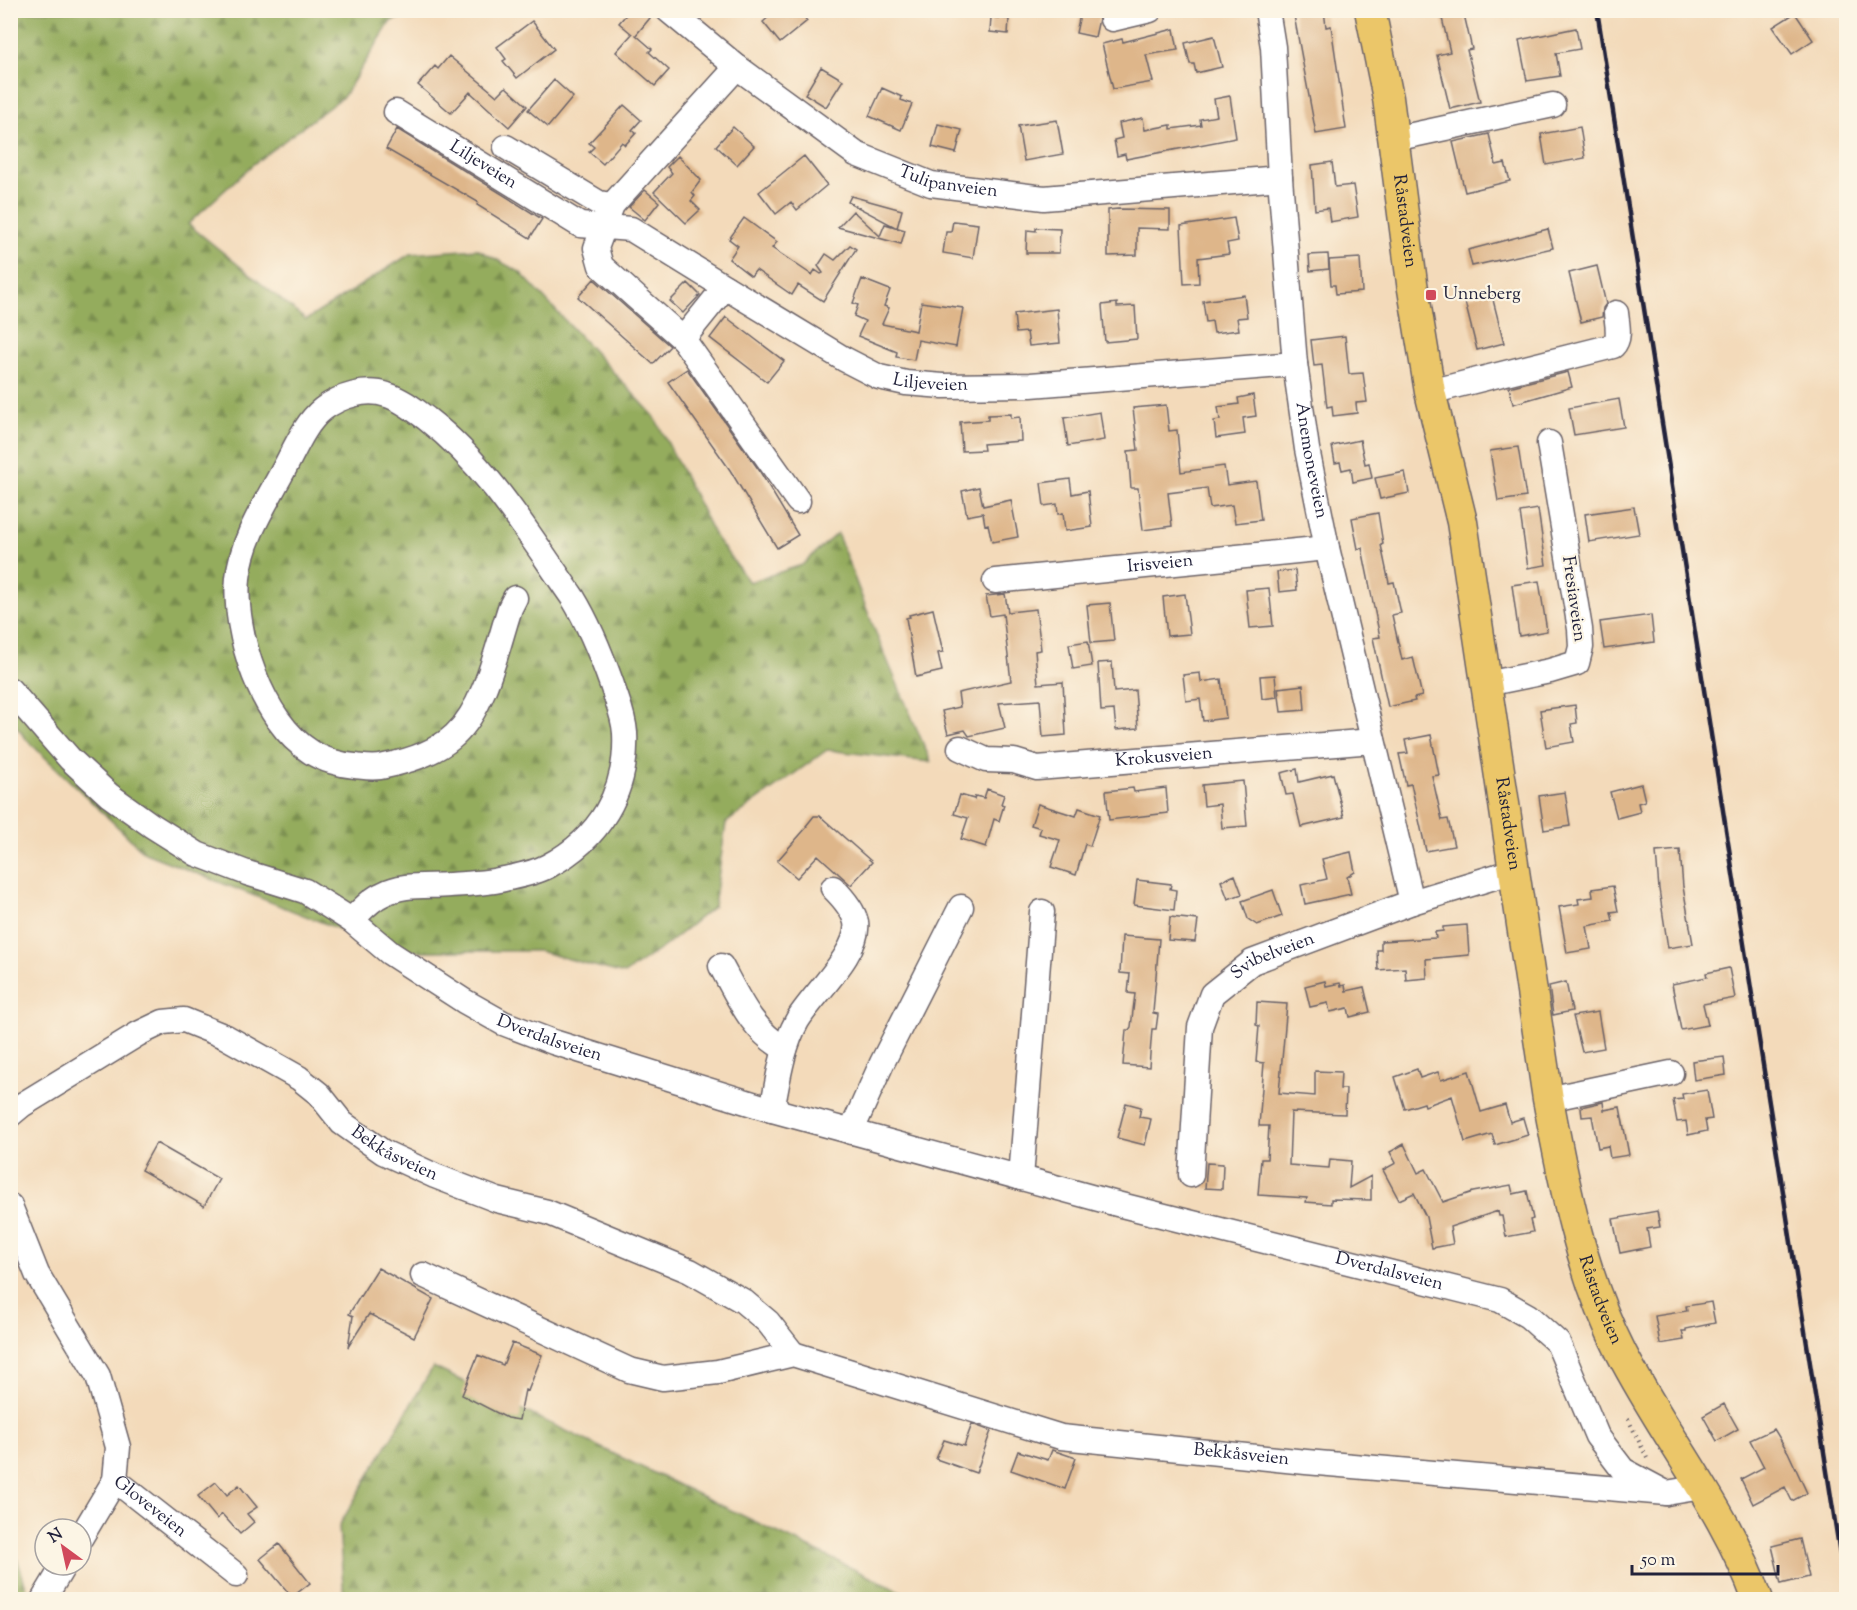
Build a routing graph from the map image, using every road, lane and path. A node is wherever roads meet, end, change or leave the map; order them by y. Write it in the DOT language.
graph roads {
  1 [pos="668,10"];
  2 [pos="1150,10"];
  3 [pos="1267,10"];
  4 [pos="1370,10"];
  5 [pos="1112,19"];
  6 [pos="737,67"];
  7 [pos="1552,105"];
  8 [pos="396,111"];
  9 [pos="1394,139"];
  10 [pos="506,147"];
  11 [pos="1280,178"];
  12 [pos="612,205"];
  13 [pos="604,228"];
  14 [pos="725,287"];
  15 [pos="1616,313"];
  16 [pos="683,339"];
  17 [pos="1295,364"];
  18 [pos="1430,392"];
  19 [pos="1549,442"];
  20 [pos="798,501"];
  21 [pos="1327,548"];
  22 [pos="994,581"];
  23 [pos="515,598"];
  24 [pos="1486,684"];
  25 [pos="10,690"];
  26 [pos="1373,741"];
  27 [pos="960,748"];
  28 [pos="1514,872"];
  29 [pos="833,888"];
  30 [pos="1412,902"];
  31 [pos="961,907"];
  32 [pos="1042,912"];
  33 [pos="351,920"];
  34 [pos="721,966"];
  35 [pos="785,1049"];
  36 [pos="1671,1073"];
  37 [pos="1548,1099"];
  38 [pos="772,1110"];
  39 [pos="10,1115"];
  40 [pos="851,1132"];
  41 [pos="1191,1175"];
  42 [pos="1021,1178"];
  43 [pos="10,1206"];
  44 [pos="423,1275"];
  45 [pos="793,1354"];
  46 [pos="115,1480"];
  47 [pos="1700,1484"];
  48 [pos="1666,1493"];
  49 [pos="93,1517"];
  50 [pos="236,1575"];
  51 [pos="57,1577"];
  52 [pos="43,1599"];
  53 [pos="1758,1599"];
  1 -- 6 [label="street, Tulipanveien"];
  2 -- 5 [label="street"];
  3 -- 11 [label="street, Anemoneveien"];
  4 -- 9 [label="main road, Råstadveien"];
  6 -- 11 [label="street, Tulipanveien"];
  6 -- 12 [label="street"];
  7 -- 9 [label="street"];
  8 -- 13 [label="street, Liljeveien"];
  9 -- 18 [label="main road, Råstadveien"];
  10 -- 12 [label="street, Liljeveien"];
  11 -- 17 [label="street, Anemoneveien"];
  12 -- 13 [label="street"];
  13 -- 14 [label="street, Liljeveien"];
  13 -- 16 [label="street"];
  14 -- 16 [label="street"];
  14 -- 17 [label="street, Liljeveien"];
  15 -- 18 [label="street"];
  16 -- 20 [label="street"];
  17 -- 21 [label="street, Anemoneveien"];
  18 -- 24 [label="main road, Råstadveien"];
  19 -- 24 [label="street, Fresiaveien"];
  21 -- 22 [label="street, Irisveien"];
  21 -- 26 [label="street, Anemoneveien"];
  23 -- 33 [label="street"];
  24 -- 28 [label="main road, Råstadveien"];
  25 -- 33 [label="street, Dverdalsveien"];
  26 -- 27 [label="street, Krokusveien"];
  26 -- 30 [label="street, Anemoneveien"];
  28 -- 30 [label="street, Svibelveien"];
  28 -- 37 [label="main road, Råstadveien"];
  29 -- 35 [label="street"];
  30 -- 41 [label="street, Svibelveien"];
  31 -- 40 [label="street"];
  32 -- 42 [label="street"];
  33 -- 38 [label="street, Dverdalsveien"];
  34 -- 35 [label="street"];
  35 -- 38 [label="street"];
  36 -- 37 [label="street"];
  37 -- 47 [label="main road, Råstadveien"];
  38 -- 40 [label="street, Dverdalsveien"];
  39 -- 45 [label="street, Bekkåsveien"];
  40 -- 42 [label="street, Dverdalsveien"];
  42 -- 48 [label="street, Dverdalsveien"];
  43 -- 46 [label="street"];
  44 -- 45 [label="street"];
  45 -- 48 [label="street, Bekkåsveien"];
  46 -- 49 [label="street, Gloveveien"];
  46 -- 50 [label="street, Gloveveien"];
  47 -- 48 [label="street, Bekkåsveien"];
  47 -- 53 [label="main road, Råstadveien"];
  51 -- 52 [label="street"];
}
